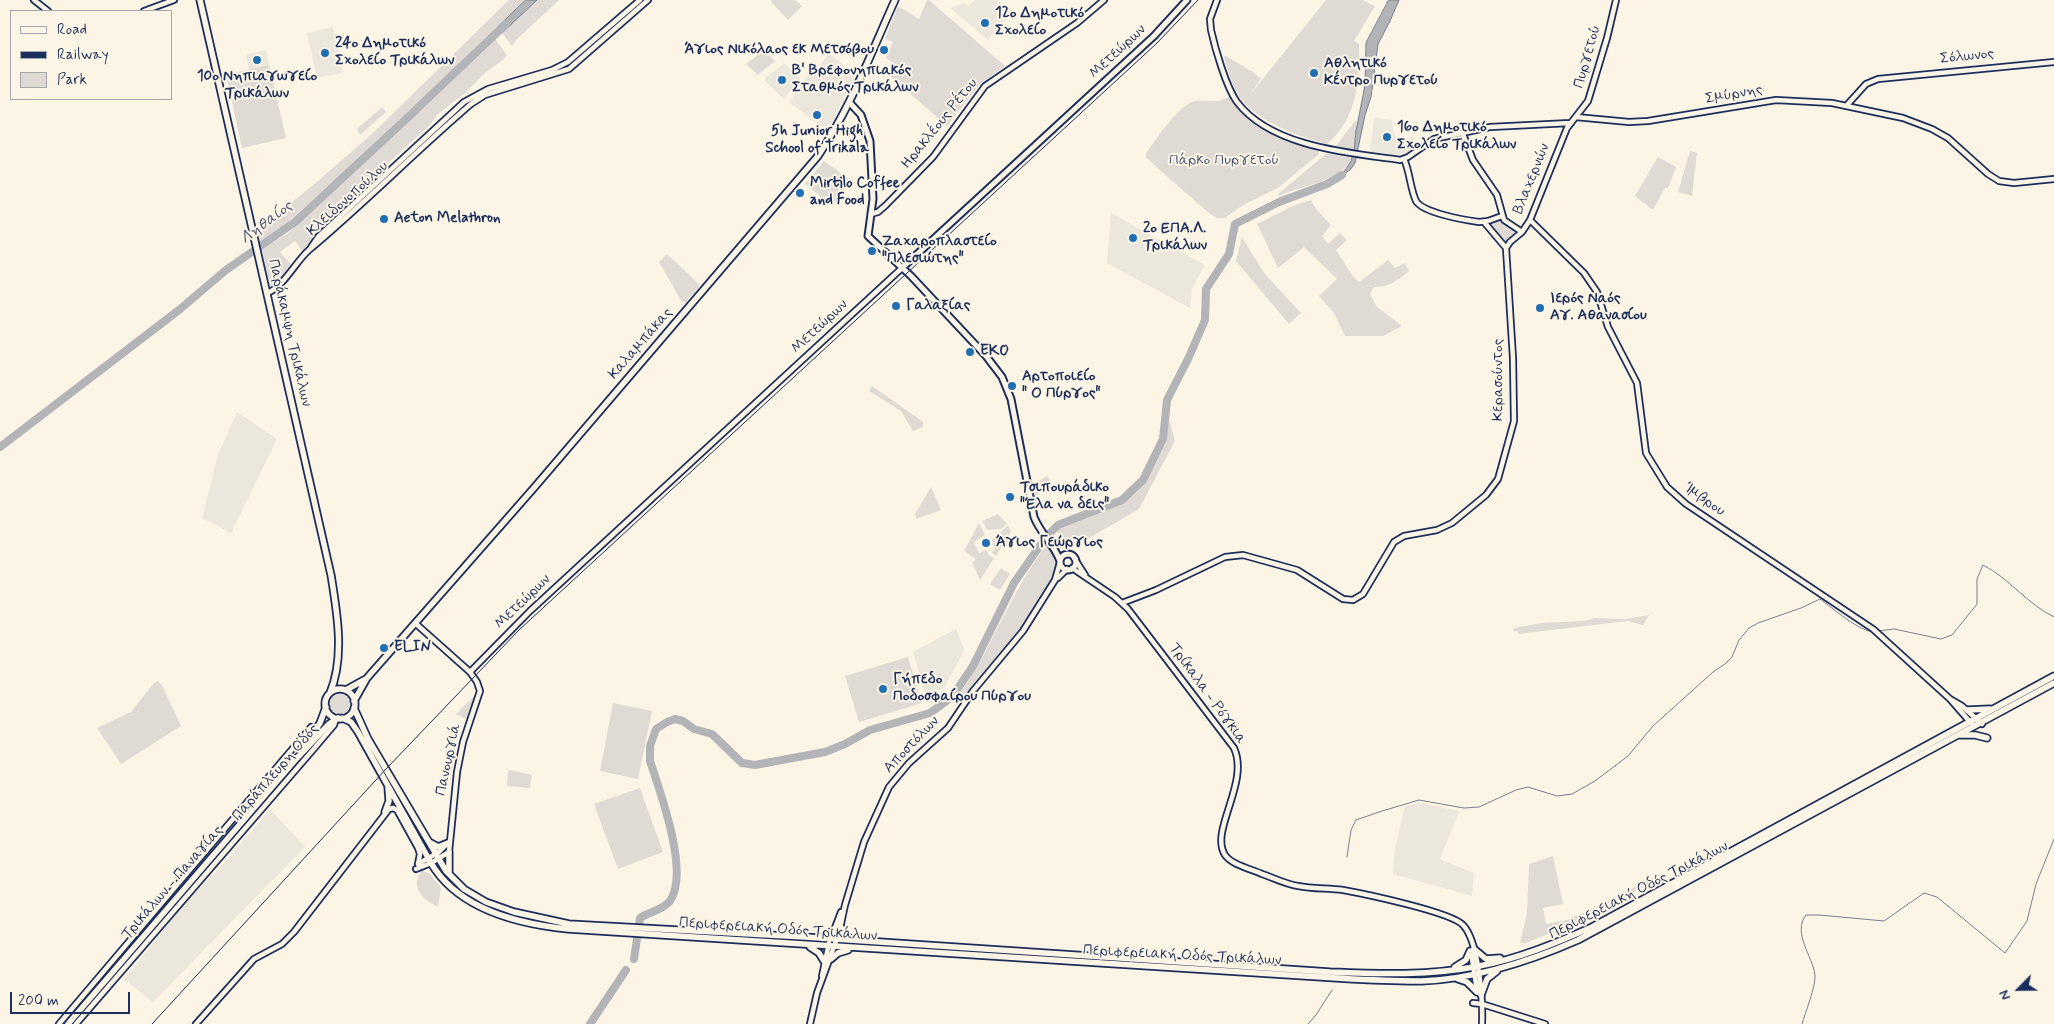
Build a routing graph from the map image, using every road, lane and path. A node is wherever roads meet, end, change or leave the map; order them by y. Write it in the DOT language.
graph roads {
  1 [pos="34,0"];
  2 [pos="174,0"];
  3 [pos="200,0"];
  4 [pos="640,0"];
  5 [pos="648,0"];
  6 [pos="895,0"];
  7 [pos="1103,0"];
  8 [pos="1189,0"];
  9 [pos="1217,0"];
  10 [pos="1616,0"];
  11 [pos="47,10"];
  12 [pos="147,10"];
  13 [pos="2054,62"];
  14 [pos="850,103"];
  15 [pos="1847,105"];
  16 [pos="1576,117"];
  17 [pos="1570,123"];
  18 [pos="1463,134"];
  19 [pos="1404,159"];
  20 [pos="2054,179"];
  21 [pos="871,214"];
  22 [pos="1502,216"];
  23 [pos="1530,220"];
  24 [pos="1484,222"];
  25 [pos="1522,232"];
  26 [pos="1506,248"];
  27 [pos="309,250"];
  28 [pos="902,268"];
  29 [pos="267,293"];
  30 [pos="1050,542"];
  31 [pos="1066,554"];
  32 [pos="1074,558"];
  33 [pos="1060,562"];
  34 [pos="1070,569"];
  35 [pos="1086,576"];
  36 [pos="1055,580"];
  37 [pos="1122,603"];
  38 [pos="415,623"];
  39 [pos="470,672"];
  40 [pos="336,674"];
  41 [pos="2054,676"];
  42 [pos="367,678"];
  43 [pos="2054,684"];
  44 [pos="345,690"];
  45 [pos="330,693"];
  46 [pos="1950,699"];
  47 [pos="354,701"];
  48 [pos="326,707"];
  49 [pos="354,708"];
  50 [pos="1994,708"];
  51 [pos="1967,710"];
  52 [pos="1976,718"];
  53 [pos="339,719"];
  54 [pos="1969,721"];
  55 [pos="1982,724"];
  56 [pos="1976,727"];
  57 [pos="313,729"];
  58 [pos="1958,735"];
  59 [pos="1987,738"];
  60 [pos="297,758"];
  61 [pos="387,782"];
  62 [pos="386,812"];
  63 [pos="427,841"];
  64 [pos="449,841"];
  65 [pos="449,852"];
  66 [pos="436,858"];
  67 [pos="418,864"];
  68 [pos="430,864"];
  69 [pos="450,876"];
  70 [pos="845,905"];
  71 [pos="841,927"];
  72 [pos="621,930"];
  73 [pos="834,931"];
  74 [pos="652,932"];
  75 [pos="805,937"];
  76 [pos="834,940"];
  77 [pos="869,942"];
  78 [pos="803,945"];
  79 [pos="831,947"];
  80 [pos="868,949"];
  81 [pos="1472,950"];
  82 [pos="1512,957"];
  83 [pos="827,960"];
  84 [pos="1475,967"];
  85 [pos="1452,969"];
  86 [pos="1500,969"];
  87 [pos="1476,974"];
  88 [pos="1453,978"];
  89 [pos="1480,997"];
  90 [pos="1473,1003"];
  91 [pos="69,1012"];
  92 [pos="78,1012"];
  93 [pos="59,1024"];
  94 [pos="68,1024"];
  95 [pos="76,1024"];
  96 [pos="196,1024"];
  97 [pos="810,1024"];
  98 [pos="1482,1024"];
  99 [pos="1545,1024"];
  1 -- 11 [label="street"];
  2 -- 12 [label="street"];
  3 -- 29 [label="main road, Παράκαμψη Τρικάλων"];
  4 -- 27 [label="street, Κλειδονοπούλου"];
  5 -- 27 [label="street, Κλειδονοπούλου"];
  6 -- 14 [label="main road, Καλαμπάκας"];
  7 -- 21 [label="street, Ηρακλέους Ρέτου"];
  8 -- 28 [label="main road, Μετεώρων"];
  9 -- 19 [label="street"];
  10 -- 16 [label="street, Πυργετού"];
  13 -- 15 [label="street, Σόλωνος"];
  14 -- 21 [label="main road"];
  14 -- 38 [label="main road, Καλαμπάκας"];
  15 -- 16 [label="street, Σμύρνης"];
  15 -- 20 [label="street, Σμύρνης"];
  16 -- 17 [label="street, Βλαχερνών"];
  17 -- 18 [label="street"];
  17 -- 23 [label="street, Βλαχερνών"];
  18 -- 19 [label="street"];
  18 -- 22 [label="street"];
  19 -- 24 [label="street"];
  21 -- 28 [label="main road"];
  22 -- 24 [label="street"];
  22 -- 25 [label="street"];
  23 -- 25 [label="street, Βλαχερνών"];
  23 -- 46 [label="street, Ίμβρου"];
  24 -- 26 [label="street"];
  25 -- 26 [label="street, Βλαχερνών"];
  26 -- 37 [label="street, Κερασούντος"];
  27 -- 29 [label="street"];
  28 -- 30 [label="main road"];
  28 -- 39 [label="street, Μετεώρων"];
  29 -- 40 [label="main road, Παράκαμψη Τρικάλων"];
  30 -- 31 [label="main road"];
  30 -- 33 [label="main road"];
  31 -- 32 [label="main road"];
  31 -- 33 [label="main road"];
  32 -- 34 [label="main road"];
  32 -- 35 [label="street, Τρίκαλα - Ρόγκια"];
  33 -- 34 [label="main road"];
  33 -- 36 [label="street"];
  34 -- 35 [label="street, Τρίκαλα - Ρόγκια"];
  34 -- 36 [label="street"];
  35 -- 37 [label="street, Τρίκαλα - Ρόγκια"];
  36 -- 70 [label="street, Αποστόλων"];
  37 -- 81 [label="street, Τρίκαλα - Ρόγκια"];
  38 -- 39 [label="street"];
  38 -- 42 [label="main road, Καλαμπάκας"];
  39 -- 64 [label="street, Πανουργιά"];
  40 -- 44 [label="main road"];
  40 -- 45 [label="main road, Παράκαμψη Τρικάλων"];
  41 -- 50 [label="main road, Περιφερειακή Οδός Τρικάλων"];
  42 -- 44 [label="main road, Καλαμπάκας"];
  42 -- 47 [label="main road, Καλαμπάκας"];
  43 -- 55 [label="main road, Περιφερειακή Οδός Τρικάλων"];
  44 -- 45 [label="main road"];
  44 -- 47 [label="main road"];
  45 -- 48 [label="main road"];
  46 -- 51 [label="street"];
  46 -- 54 [label="street"];
  47 -- 49 [label="main road"];
  48 -- 53 [label="main road"];
  48 -- 57 [label="main road, Τρικάλων - Παναγίας"];
  49 -- 53 [label="main road"];
  49 -- 63 [label="main road, Περιφερειακή Οδός Τρικάλων"];
  50 -- 51 [label="main road"];
  50 -- 52 [label="main road, Περιφερειακή Οδός Τρικάλων"];
  51 -- 52 [label="street"];
  52 -- 54 [label="main road, Περιφερειακή Οδός Τρικάλων"];
  52 -- 55 [label="street"];
  53 -- 60 [label="main road, Τρικάλων - Παναγίας"];
  53 -- 61 [label="main road, Περιφερειακή Οδός Τρικάλων"];
  53 -- 95 [label="street, Παράπλευρη Οδός"];
  54 -- 56 [label="street"];
  54 -- 82 [label="main road, Περιφερειακή Οδός Τρικάλων"];
  55 -- 56 [label="main road, Περιφερειακή Οδός Τρικάλων"];
  56 -- 58 [label="main road, Περιφερειακή Οδός Τρικάλων"];
  57 -- 60 [label="main road, Τρικάλων - Παναγίας"];
  57 -- 91 [label="street, Παράπλευρη Οδός"];
  58 -- 59 [label="main road"];
  58 -- 86 [label="main road, Περιφερειακή Οδός Τρικάλων"];
  60 -- 92 [label="main road, Τρικάλων - Παναγίας"];
  61 -- 62 [label="main road"];
  61 -- 68 [label="main road, Περιφερειακή Οδός Τρικάλων"];
  62 -- 67 [label="street"];
  62 -- 96 [label="street"];
  63 -- 64 [label="main road"];
  63 -- 66 [label="main road, Περιφερειακή Οδός Τρικάλων"];
  64 -- 65 [label="street, Πανουργιά"];
  64 -- 66 [label="street"];
  65 -- 66 [label="street"];
  65 -- 69 [label="main road"];
  66 -- 68 [label="street"];
  66 -- 69 [label="main road, Περιφερειακή Οδός Τρικάλων"];
  67 -- 68 [label="street"];
  67 -- 68 [label="street"];
  68 -- 72 [label="main road, Περιφερειακή Οδός Τρικάλων"];
  69 -- 72 [label="main road, Περιφερειακή Οδός Τρικάλων"];
  70 -- 71 [label="street"];
  70 -- 73 [label="street"];
  71 -- 76 [label="street"];
  71 -- 77 [label="main road"];
  72 -- 74 [label="main road, Περιφερειακή Οδός Τρικάλων"];
  73 -- 75 [label="main road"];
  73 -- 76 [label="street"];
  74 -- 75 [label="main road, Περιφερειακή Οδός Τρικάλων"];
  74 -- 78 [label="main road, Περιφερειακή Οδός Τρικάλων"];
  75 -- 76 [label="main road, Περιφερειακή Οδός Τρικάλων"];
  76 -- 77 [label="main road, Περιφερειακή Οδός Τρικάλων"];
  76 -- 79 [label="street"];
  77 -- 85 [label="main road, Περιφερειακή Οδός Τρικάλων"];
  78 -- 79 [label="main road, Περιφερειακή Οδός Τρικάλων"];
  78 -- 83 [label="main road"];
  79 -- 80 [label="main road, Περιφερειακή Οδός Τρικάλων"];
  79 -- 83 [label="street"];
  80 -- 83 [label="main road"];
  80 -- 88 [label="main road, Περιφερειακή Οδός Τρικάλων"];
  81 -- 82 [label="main road"];
  81 -- 84 [label="street, Τρίκαλα - Ρόγκια"];
  81 -- 85 [label="main road"];
  82 -- 84 [label="main road, Περιφερειακή Οδός Τρικάλων"];
  83 -- 97 [label="street"];
  84 -- 85 [label="main road, Περιφερειακή Οδός Τρικάλων"];
  84 -- 87 [label="street, Τρίκαλα - Ρόγκια"];
  86 -- 87 [label="main road, Περιφερειακή Οδός Τρικάλων"];
  86 -- 89 [label="main road"];
  87 -- 88 [label="main road, Περιφερειακή Οδός Τρικάλων"];
  87 -- 89 [label="street, Τρίκαλα - Ρόγκια"];
  88 -- 89 [label="main road"];
  89 -- 90 [label="street"];
  89 -- 98 [label="street, Τρίκαλα - Ρόγκια"];
  89 -- 99 [label="street"];
  91 -- 92 [label="main road"];
  91 -- 93 [label="street, Παράπλευρη Οδός"];
  92 -- 94 [label="main road, Τρικάλων - Παναγίας"];
}
